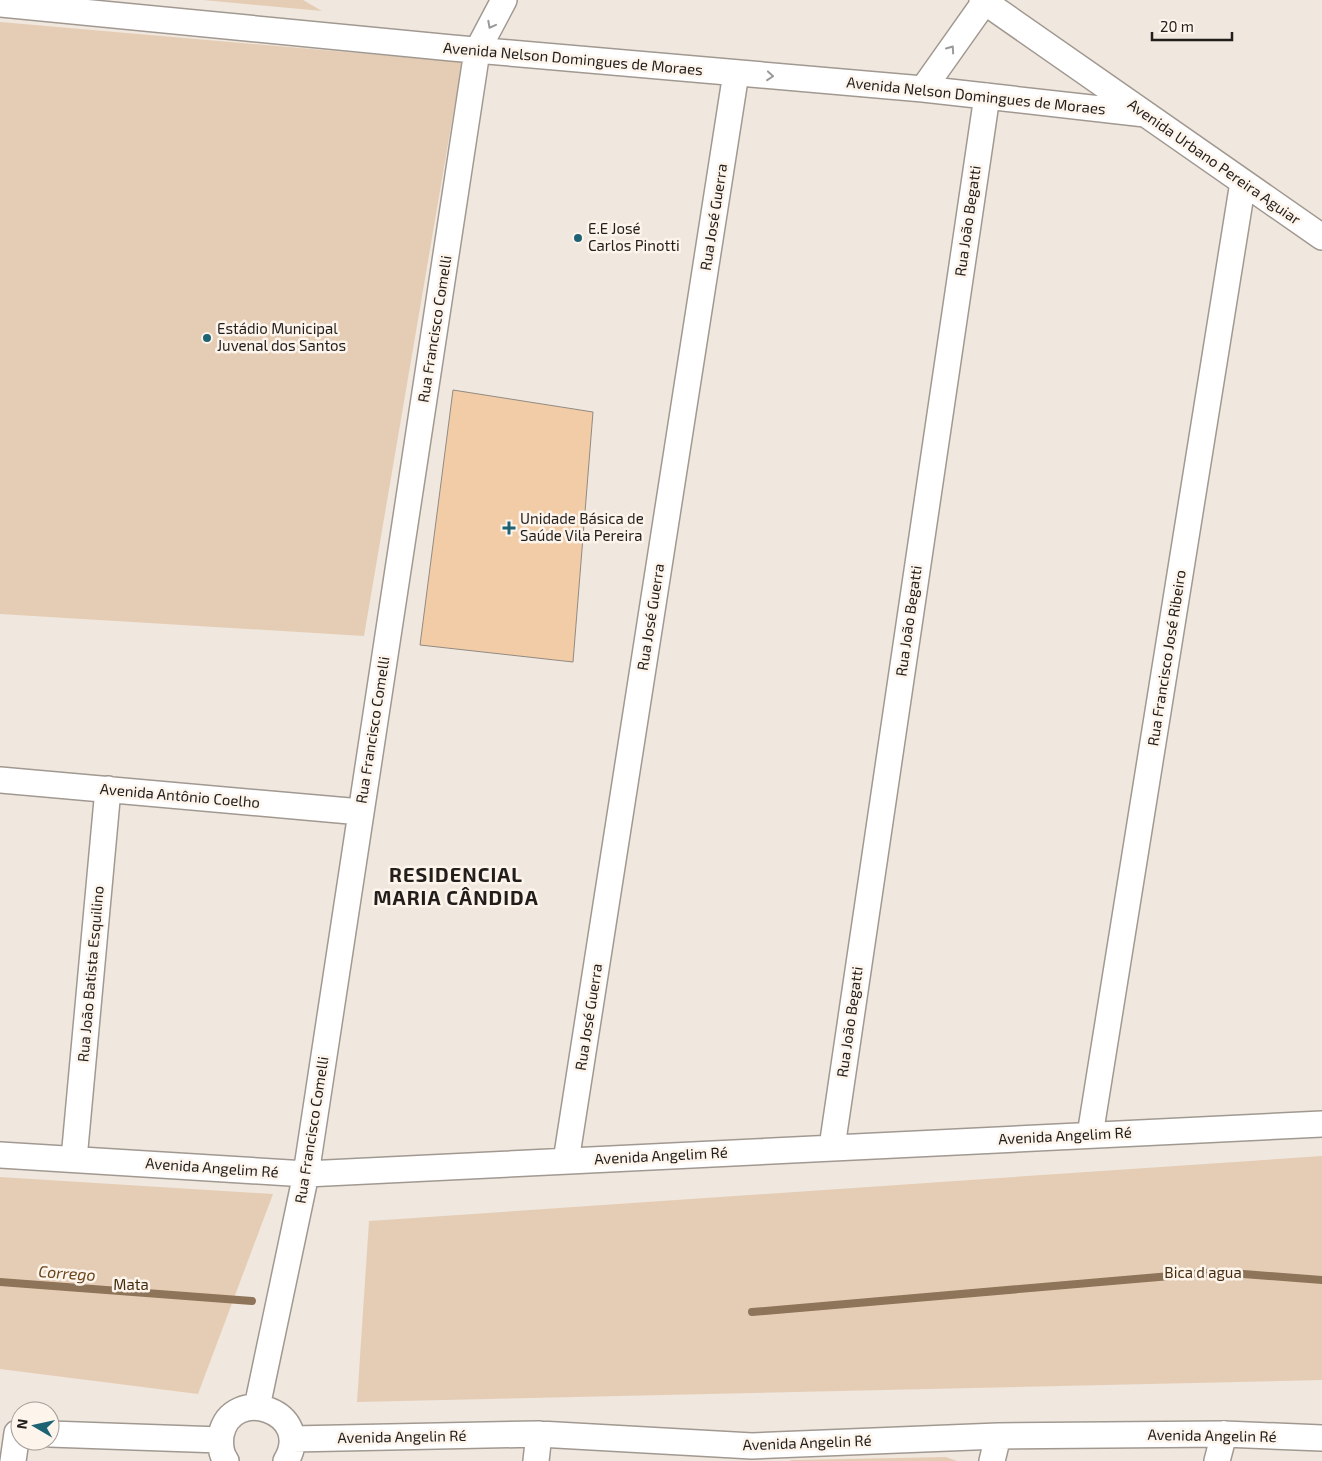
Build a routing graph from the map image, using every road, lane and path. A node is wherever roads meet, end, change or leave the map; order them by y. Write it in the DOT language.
graph roads {
  1 [pos="504,0"];
  2 [pos="984,1"];
  3 [pos="0,4"];
  4 [pos="477,51"];
  5 [pos="736,73"];
  6 [pos="923,89"];
  7 [pos="987,96"];
  8 [pos="1146,114"];
  9 [pos="1243,182"];
  10 [pos="1321,235"];
  11 [pos="0,780"];
  12 [pos="108,789"];
  13 [pos="361,812"];
  14 [pos="1322,1124"];
  15 [pos="1090,1134"];
  16 [pos="832,1147"];
  17 [pos="0,1155"];
  18 [pos="74,1159"];
  19 [pos="566,1161"];
  20 [pos="306,1174"];
  21 [pos="257,1406"];
  22 [pos="539,1434"];
  23 [pos="1224,1434"];
  24 [pos="60,1435"];
  25 [pos="998,1436"];
  26 [pos="1322,1438"];
  27 [pos="223,1450"];
  28 [pos="289,1450"];
  29 [pos="752,1453"];
  30 [pos="536,1461"];
  31 [pos="992,1461"];
  32 [pos="1217,1461"];
  1 -- 4 [label="street, Rua Francisco Comelli, one-way"];
  6 -- 2 [label="street, one-way"];
  2 -- 8 [label="street, Avenida Urbano Pereira Aguiar"];
  3 -- 4 [label="street, Avenida Nelson Domingues de Moraes"];
  4 -- 5 [label="street, Avenida Nelson Domingues de Moraes"];
  4 -- 13 [label="street, Rua Francisco Comelli"];
  5 -- 6 [label="street, Avenida Nelson Domingues de Moraes, one-way"];
  5 -- 19 [label="street, Rua José Guerra"];
  6 -- 7 [label="street, Avenida Nelson Domingues de Moraes"];
  7 -- 8 [label="street, Avenida Nelson Domingues de Moraes"];
  7 -- 16 [label="street, Rua João Begatti"];
  8 -- 9 [label="street, Avenida Urbano Pereira Aguiar"];
  9 -- 10 [label="street, Avenida Urbano Pereira Aguiar"];
  9 -- 15 [label="street, Rua Francisco José Ribeiro"];
  11 -- 12 [label="street, Avenida Antônio Coelho"];
  12 -- 13 [label="street, Avenida Antônio Coelho"];
  12 -- 18 [label="street, Rua João Batista Esquilino"];
  13 -- 20 [label="street, Rua Francisco Comelli"];
  14 -- 15 [label="street, Avenida Angelim Ré"];
  15 -- 16 [label="street, Avenida Angelim Ré"];
  16 -- 19 [label="street, Avenida Angelim Ré"];
  17 -- 18 [label="street, Avenida Angelim Ré"];
  18 -- 20 [label="street, Avenida Angelim Ré"];
  19 -- 20 [label="street, Avenida Angelim Ré"];
  20 -- 21 [label="street, Rua Francisco Comelli"];
  21 -- 27 [label="street"];
  21 -- 28 [label="street"];
  22 -- 28 [label="street, Avenida Angelin Ré"];
  22 -- 29 [label="street, Avenida Angelin Ré"];
  22 -- 30 [label="street"];
  23 -- 25 [label="street, Avenida Angelin Ré"];
  23 -- 26 [label="street, Avenida Angelin Ré"];
  23 -- 32 [label="street"];
  24 -- 27 [label="street"];
  25 -- 29 [label="street, Avenida Angelin Ré"];
  25 -- 31 [label="street"];
}
